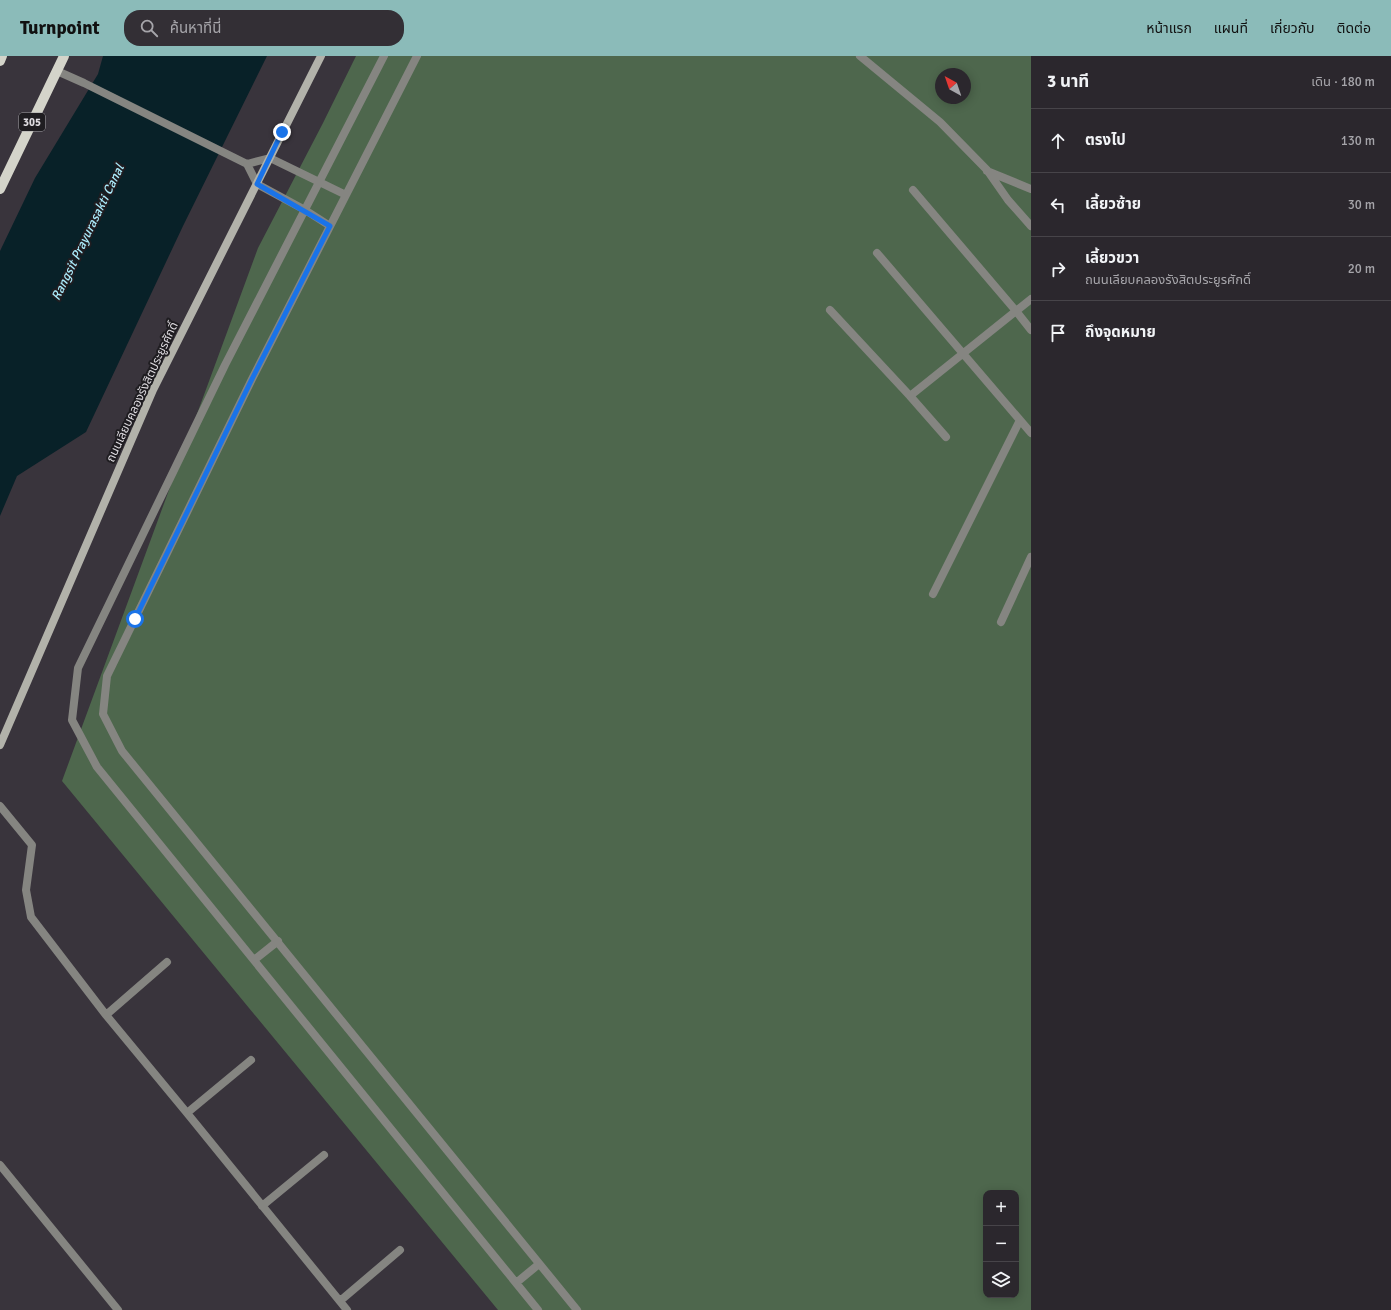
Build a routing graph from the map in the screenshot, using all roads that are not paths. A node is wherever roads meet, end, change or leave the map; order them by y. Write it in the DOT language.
graph roads {
  1 [pos="2,56"];
  2 [pos="64,56"];
  3 [pos="321,56"];
  4 [pos="384,56"];
  5 [pos="417,56"];
  6 [pos="860,56"];
  7 [pos="0,61"];
  8 [pos="57,71"];
  9 [pos="270,158"];
  10 [pos="247,164"];
  11 [pos="987,170"];
  12 [pos="319,182"];
  13 [pos="257,184"];
  14 [pos="0,189"];
  15 [pos="1031,189"];
  16 [pos="913,190"];
  17 [pos="346,195"];
  18 [pos="305,210"];
  19 [pos="330,226"];
  20 [pos="1031,226"];
  21 [pos="878,253"];
  22 [pos="1031,299"];
  23 [pos="830,310"];
  24 [pos="1016,311"];
  25 [pos="1031,330"];
  26 [pos="964,353"];
  27 [pos="910,396"];
  28 [pos="1020,420"];
  29 [pos="1031,433"];
  30 [pos="946,437"];
  31 [pos="1031,557"];
  32 [pos="933,594"];
  33 [pos="1000,622"];
  34 [pos="0,745"];
  35 [pos="0,806"];
  36 [pos="278,941"];
  37 [pos="254,960"];
  38 [pos="167,962"];
  39 [pos="106,1015"];
  40 [pos="252,1060"];
  41 [pos="187,1113"];
  42 [pos="324,1155"];
  43 [pos="0,1165"];
  44 [pos="262,1206"];
  45 [pos="400,1250"];
  46 [pos="539,1264"];
  47 [pos="516,1282"];
  48 [pos="340,1301"];
  49 [pos="118,1310"];
  50 [pos="347,1310"];
  51 [pos="538,1310"];
  52 [pos="577,1310"];
  1 -- 7 [label="main road"];
  2 -- 8 [label="main road, 305"];
  3 -- 9 [label="street, ถนนเลียบคลองรังสิตประยูรศักดิ์"];
  4 -- 12 [label="street"];
  5 -- 17 [label="street"];
  6 -- 11 [label="street"];
  8 -- 10 [label="street"];
  8 -- 14 [label="main road, 305"];
  9 -- 10 [label="street"];
  9 -- 12 [label="street"];
  9 -- 13 [label="street, ถนนเลียบคลองรังสิตประยูรศักดิ์"];
  10 -- 13 [label="street"];
  11 -- 15 [label="street"];
  11 -- 20 [label="street"];
  12 -- 17 [label="street"];
  12 -- 18 [label="street"];
  13 -- 18 [label="street"];
  13 -- 34 [label="street, ถนนเลียบคลองรังสิตประยูรศักดิ์"];
  16 -- 24 [label="street"];
  17 -- 19 [label="street"];
  18 -- 19 [label="street"];
  18 -- 37 [label="street"];
  19 -- 36 [label="street"];
  21 -- 26 [label="street"];
  22 -- 24 [label="street"];
  23 -- 27 [label="street"];
  24 -- 25 [label="street"];
  24 -- 26 [label="street"];
  26 -- 27 [label="street"];
  26 -- 28 [label="street"];
  27 -- 30 [label="street"];
  28 -- 29 [label="street"];
  28 -- 32 [label="street"];
  31 -- 33 [label="street"];
  35 -- 39 [label="street"];
  36 -- 37 [label="street"];
  36 -- 46 [label="street"];
  37 -- 47 [label="street"];
  38 -- 39 [label="street"];
  39 -- 41 [label="street"];
  40 -- 41 [label="street"];
  41 -- 44 [label="street"];
  42 -- 44 [label="street"];
  43 -- 49 [label="street"];
  44 -- 48 [label="street"];
  45 -- 48 [label="street"];
  46 -- 47 [label="street"];
  46 -- 52 [label="street"];
  47 -- 51 [label="street"];
  48 -- 50 [label="street"];
}
